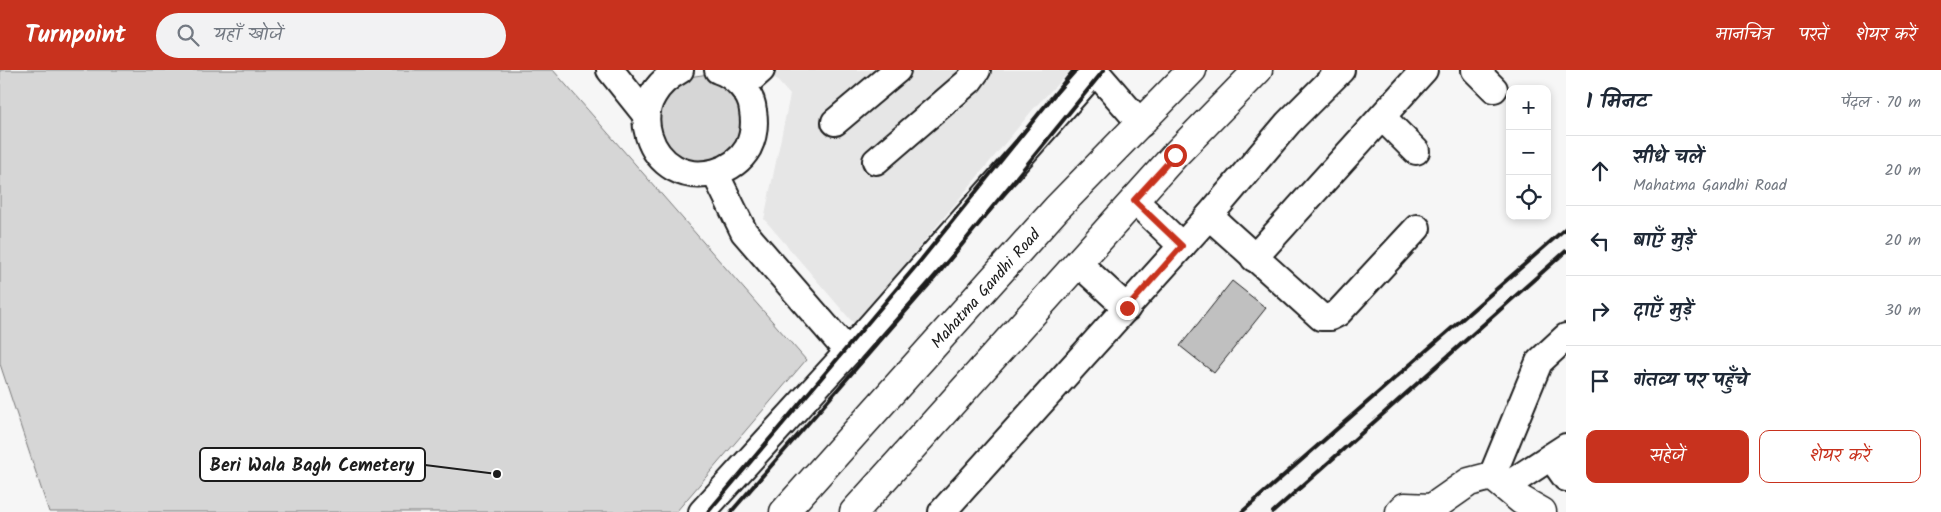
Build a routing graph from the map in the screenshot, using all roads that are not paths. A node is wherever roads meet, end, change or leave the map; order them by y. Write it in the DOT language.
graph roads {
  1 [pos="610,70"];
  2 [pos="680,70"];
  3 [pos="718,70"];
  4 [pos="898,70"];
  5 [pos="977,70"];
  6 [pos="1095,70"];
  7 [pos="1192,70"];
  8 [pos="1258,70"];
  9 [pos="1340,70"];
  10 [pos="1424,70"];
  11 [pos="1475,70"];
  12 [pos="752,78"];
  13 [pos="1494,89"];
  14 [pos="646,115"];
  15 [pos="1382,116"];
  16 [pos="835,122"];
  17 [pos="1142,124"];
  18 [pos="1416,151"];
  19 [pos="876,161"];
  20 [pos="715,173"];
  21 [pos="1134,200"];
  22 [pos="1209,216"];
  23 [pos="1417,228"];
  24 [pos="1182,246"];
  25 [pos="1254,258"];
  26 [pos="1078,263"];
  27 [pos="1127,308"];
  28 [pos="1566,337"];
  29 [pos="848,352"];
  30 [pos="1558,452"];
  31 [pos="1566,478"];
  32 [pos="1517,497"];
  33 [pos="1432,510"];
  34 [pos="702,512"];
  35 [pos="784,512"];
  36 [pos="854,512"];
  37 [pos="942,512"];
  38 [pos="1400,512"];
  1 -- 14 [label="street"];
  2 -- 14 [label="street"];
  3 -- 12 [label="street"];
  4 -- 16 [label="street"];
  5 -- 19 [label="street"];
  6 -- 17 [label="street"];
  6 -- 29 [label="street"];
  7 -- 17 [label="main road, Mahatma Gandhi Road"];
  8 -- 21 [label="main road"];
  9 -- 22 [label="street"];
  10 -- 15 [label="street"];
  11 -- 13 [label="street"];
  12 -- 20 [label="street"];
  14 -- 20 [label="street"];
  15 -- 18 [label="street"];
  15 -- 25 [label="street"];
  17 -- 35 [label="main road, Mahatma Gandhi Road"];
  20 -- 29 [label="street"];
  21 -- 24 [label="street"];
  21 -- 26 [label="main road"];
  22 -- 24 [label="street"];
  22 -- 25 [label="street"];
  23 -- 25 [label="street"];
  24 -- 27 [label="street"];
  26 -- 27 [label="street"];
  26 -- 36 [label="main road"];
  27 -- 37 [label="street"];
  28 -- 32 [label="street"];
  29 -- 34 [label="street"];
  30 -- 31 [label="street"];
  30 -- 32 [label="street"];
  32 -- 33 [label="main road"];
  33 -- 38 [label="main road"];
}
